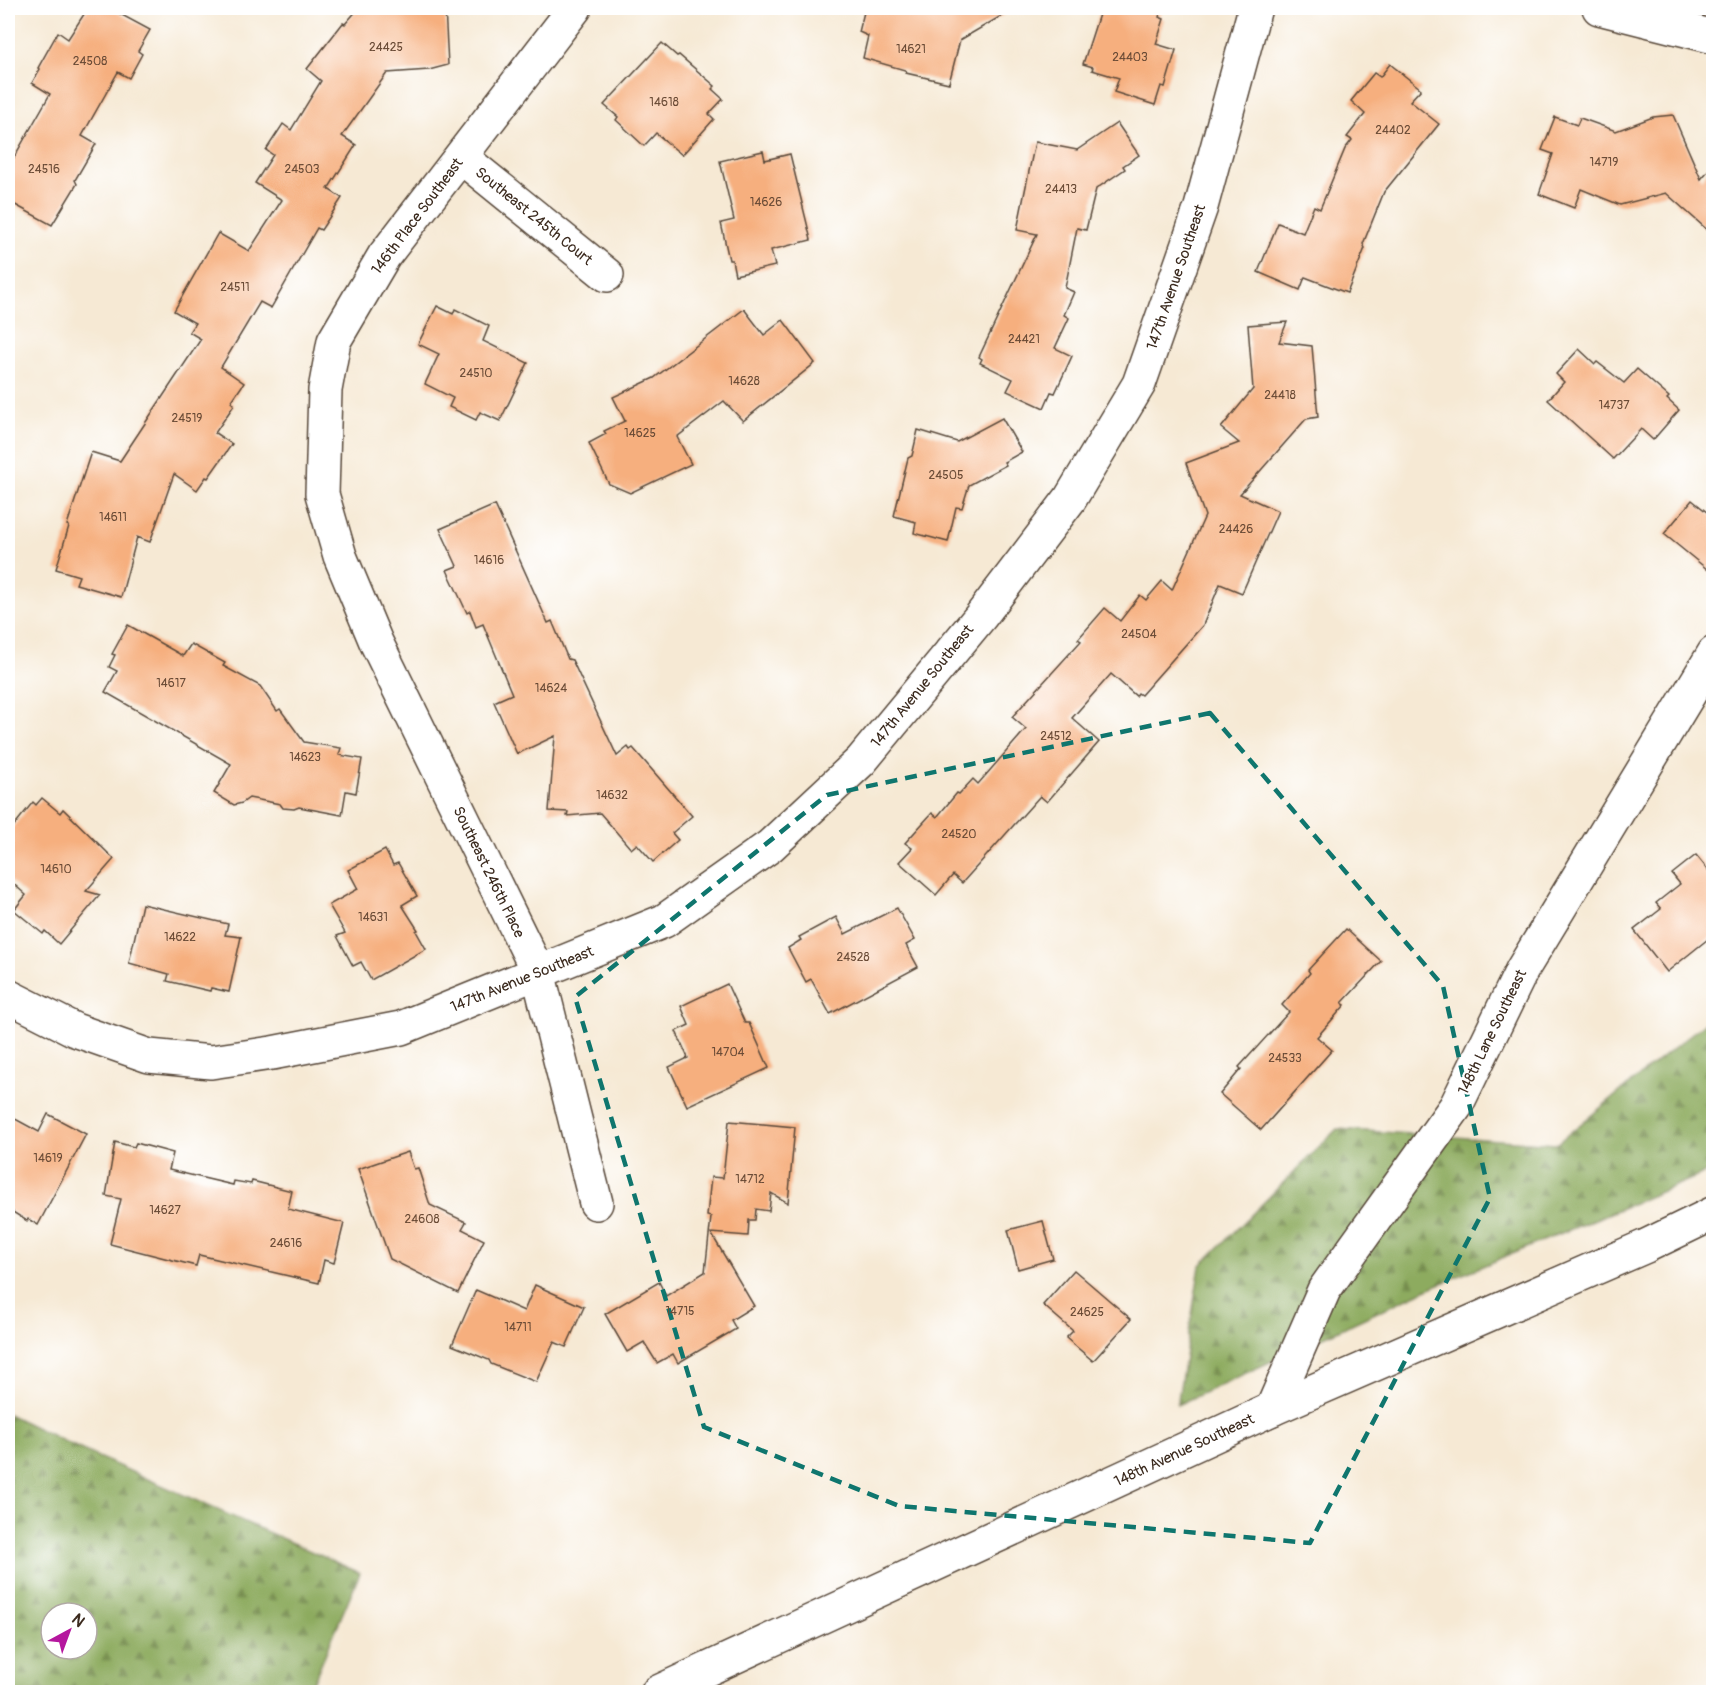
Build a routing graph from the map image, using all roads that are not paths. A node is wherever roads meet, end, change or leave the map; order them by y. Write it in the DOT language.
graph roads {
  1 [pos="575,8"];
  2 [pos="1255,8"];
  3 [pos="1599,8"];
  4 [pos="1713,37"];
  5 [pos="461,157"];
  6 [pos="607,275"];
  7 [pos="340,556"];
  8 [pos="1713,653"];
  9 [pos="538,972"];
  10 [pos="8,996"];
  11 [pos="596,1203"];
  12 [pos="1713,1213"];
  13 [pos="1272,1409"];
  14 [pos="658,1692"];
  1 -- 5 [label="street, 146th Place Southeast"];
  2 -- 9 [label="street, 147th Avenue Southeast"];
  3 -- 4 [label="street"];
  5 -- 6 [label="street, Southeast 245th Court"];
  5 -- 7 [label="street, 146th Place Southeast"];
  7 -- 9 [label="street, Southeast 246th Place"];
  8 -- 13 [label="street, 148th Lane Southeast"];
  9 -- 10 [label="street, 147th Avenue Southeast"];
  9 -- 11 [label="street, Southeast 246th Place"];
  12 -- 13 [label="street, 148th Avenue Southeast"];
  13 -- 14 [label="street, 148th Avenue Southeast"];
}
